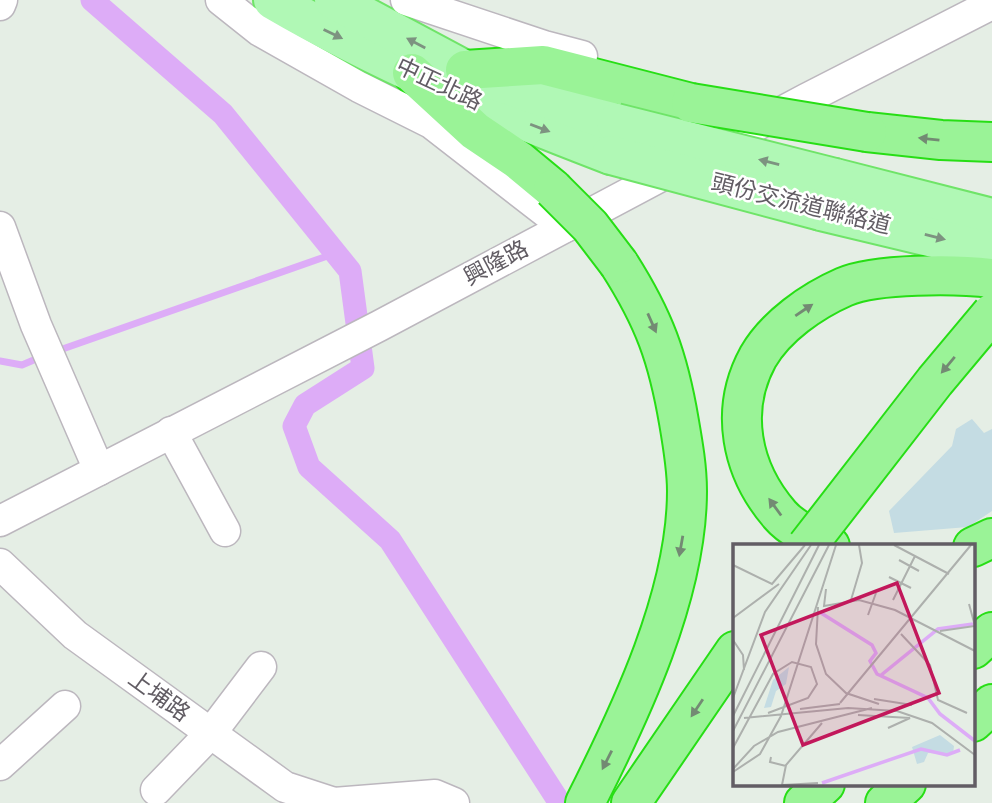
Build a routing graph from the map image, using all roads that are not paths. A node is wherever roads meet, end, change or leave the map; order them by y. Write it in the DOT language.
graph roads {
  1 [pos="2,0"];
  2 [pos="221,0"];
  3 [pos="273,0"];
  4 [pos="334,0"];
  5 [pos="406,0"];
  6 [pos="992,4"];
  7 [pos="0,5"];
  8 [pos="466,70"];
  9 [pos="412,73"];
  10 [pos="785,110"];
  11 [pos="613,139"];
  12 [pos="992,142"];
  13 [pos="828,194"];
  14 [pos="992,218"];
  15 [pos="0,227"];
  16 [pos="565,227"];
  17 [pos="992,252"];
  18 [pos="992,278"];
  19 [pos="992,313"];
  20 [pos="172,432"];
  21 [pos="99,470"];
  22 [pos="0,521"];
  23 [pos="225,531"];
  24 [pos="992,538"];
  25 [pos="809,544"];
  26 [pos="826,544"];
  27 [pos="974,547"];
  28 [pos="0,564"];
  29 [pos="992,632"];
  30 [pos="974,648"];
  31 [pos="733,654"];
  32 [pos="261,667"];
  33 [pos="992,704"];
  34 [pos="65,706"];
  35 [pos="974,721"];
  36 [pos="211,733"];
  37 [pos="0,765"];
  38 [pos="823,786"];
  39 [pos="904,786"];
  40 [pos="156,790"];
  41 [pos="334,803"];
  42 [pos="454,803"];
  43 [pos="585,803"];
  44 [pos="631,803"];
  45 [pos="804,803"];
  46 [pos="885,803"];
  1 -- 7 [label="street"];
  2 -- 16 [label="street"];
  3 -- 9 [label="main road, 中正北路, one-way"];
  8 -- 4 [label="main road, 中正北路, one-way"];
  5 -- 10 [label="street"];
  6 -- 10 [label="street, 興隆路"];
  8 -- 11 [label="main road, 中正北路"];
  12 -- 8 [label="highway, one-way, bridge"];
  9 -- 11 [label="main road, 中正北路, one-way"];
  9 -- 43 [label="highway, one-way, bridge"];
  10 -- 16 [label="street, 興隆路"];
  11 -- 13 [label="main road, 頭份交流道聯絡道, bridge"];
  13 -- 14 [label="main road, 頭份交流道聯絡道"];
  13 -- 17 [label="main road, 頭份交流道聯絡道, one-way"];
  15 -- 21 [label="street"];
  16 -- 20 [label="street, 興隆路"];
  26 -- 18 [label="highway, one-way"];
  19 -- 25 [label="highway, one-way, bridge"];
  20 -- 21 [label="street, 興隆路"];
  20 -- 23 [label="street"];
  21 -- 22 [label="street, 興隆路"];
  24 -- 27 [label="highway"];
  28 -- 36 [label="street, 上埔路"];
  29 -- 30 [label="highway"];
  31 -- 44 [label="highway, one-way"];
  32 -- 36 [label="street"];
  33 -- 35 [label="highway"];
  34 -- 37 [label="street"];
  36 -- 40 [label="street"];
  36 -- 41 [label="street, 上埔路"];
  38 -- 45 [label="highway"];
  39 -- 46 [label="highway"];
  41 -- 42 [label="street, 上埔路"];
}
